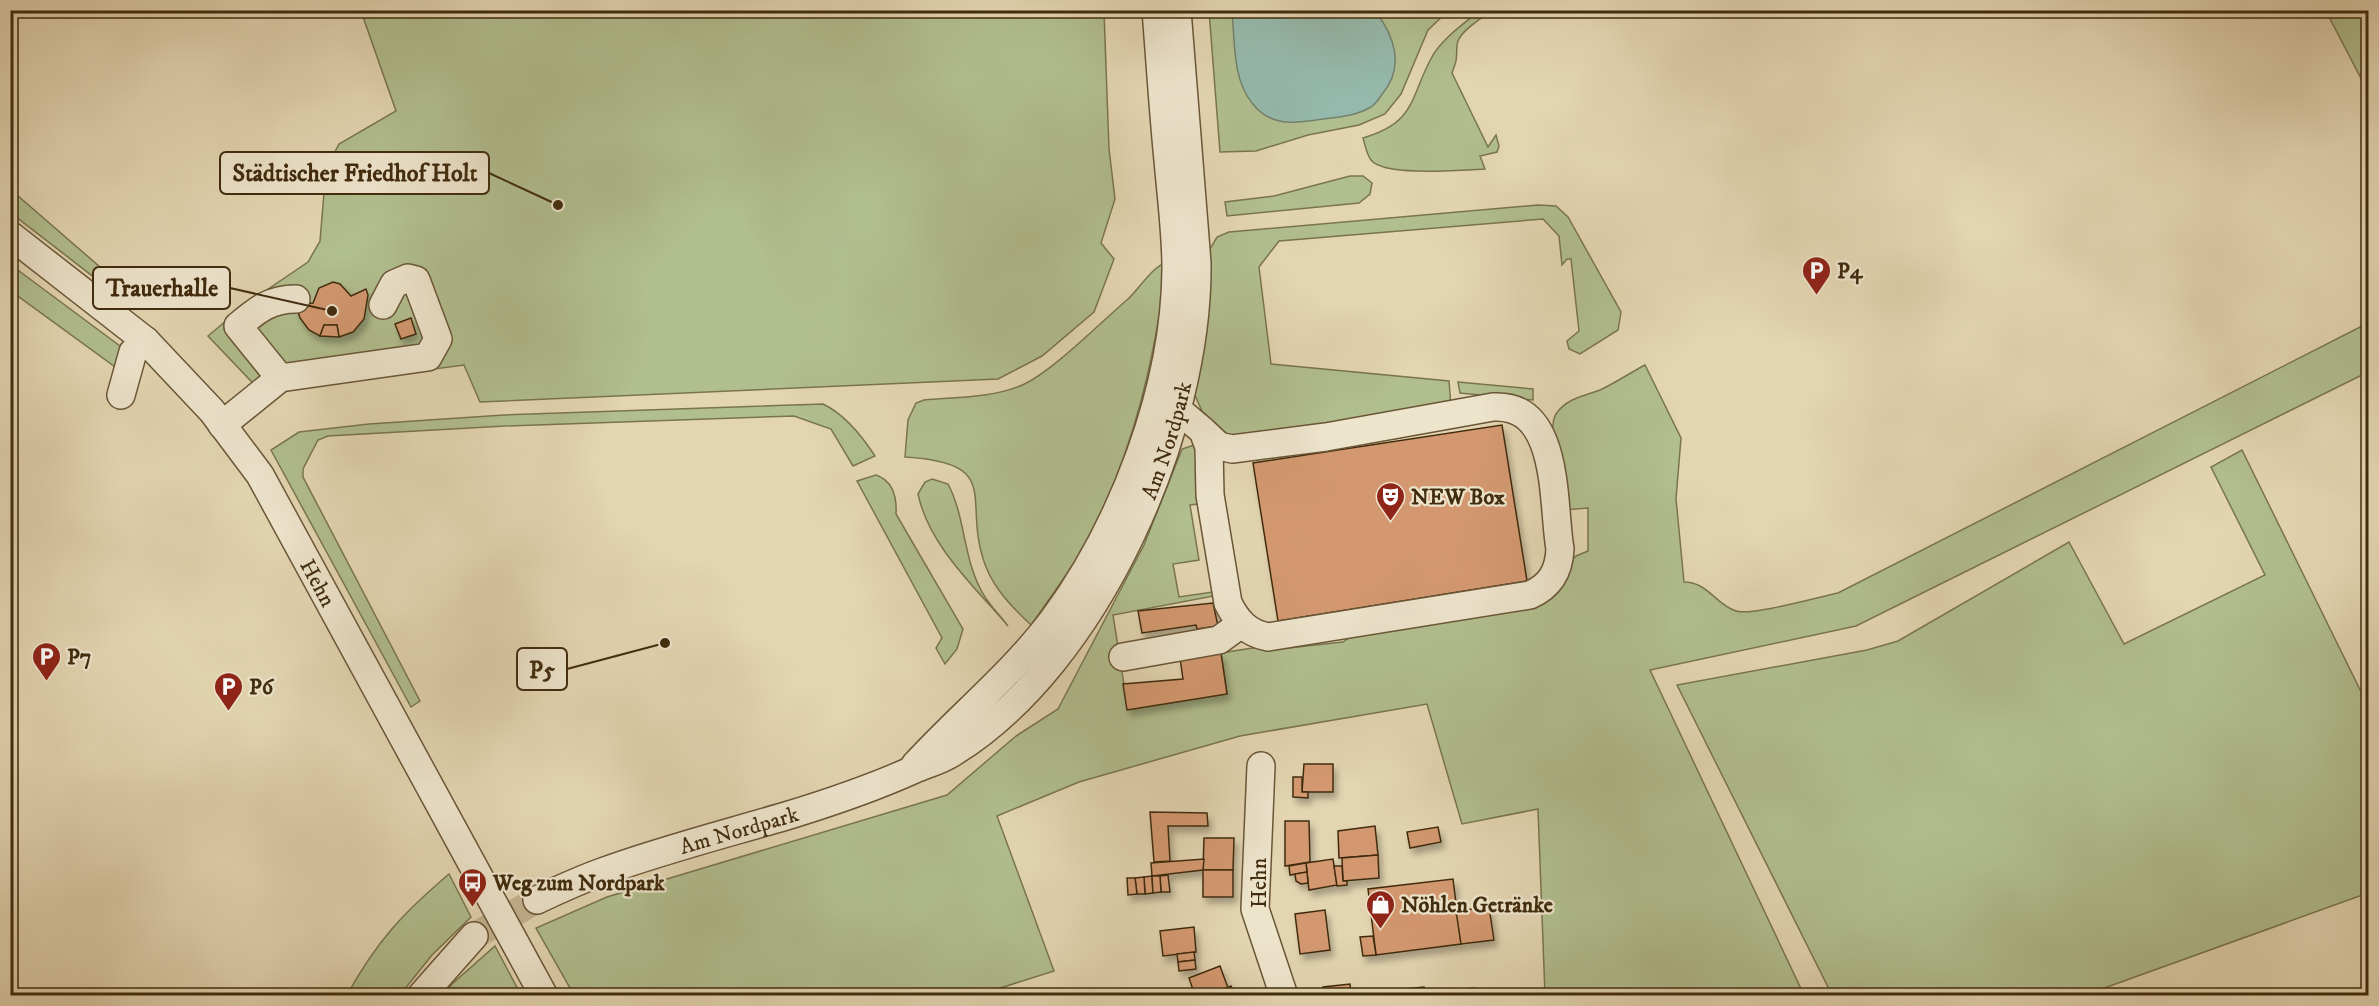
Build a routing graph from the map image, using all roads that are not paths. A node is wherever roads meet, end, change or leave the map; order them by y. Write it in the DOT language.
graph roads {
  1 [pos="1156,10"];
  2 [pos="1177,10"];
  3 [pos="10,235"];
  4 [pos="296,299"];
  5 [pos="383,305"];
  6 [pos="146,341"];
  7 [pos="280,378"];
  8 [pos="121,395"];
  9 [pos="1177,409"];
  10 [pos="222,425"];
  11 [pos="1203,431"];
  12 [pos="1232,449"];
  13 [pos="1210,476"];
  14 [pos="1241,624"];
  15 [pos="1123,657"];
  16 [pos="1261,766"];
  17 [pos="908,772"];
  18 [pos="537,900"];
  19 [pos="474,936"];
  20 [pos="420,996"];
  21 [pos="544,996"];
  22 [pos="1284,996"];
  1 -- 17 [label="street, Am Nordpark"];
  2 -- 9 [label="street, Am Nordpark"];
  3 -- 6 [label="street, Hehn"];
  4 -- 7 [label="street"];
  5 -- 7 [label="street"];
  6 -- 8 [label="street"];
  6 -- 10 [label="street, Hehn"];
  7 -- 10 [label="street"];
  9 -- 11 [label="street"];
  9 -- 17 [label="street, Am Nordpark"];
  10 -- 21 [label="street, Hehn"];
  11 -- 12 [label="street"];
  11 -- 13 [label="street"];
  12 -- 13 [label="street"];
  12 -- 14 [label="street"];
  13 -- 14 [label="street"];
  14 -- 15 [label="street"];
  16 -- 22 [label="street, Hehn"];
  17 -- 18 [label="street, Am Nordpark"];
  19 -- 20 [label="street"];
}
